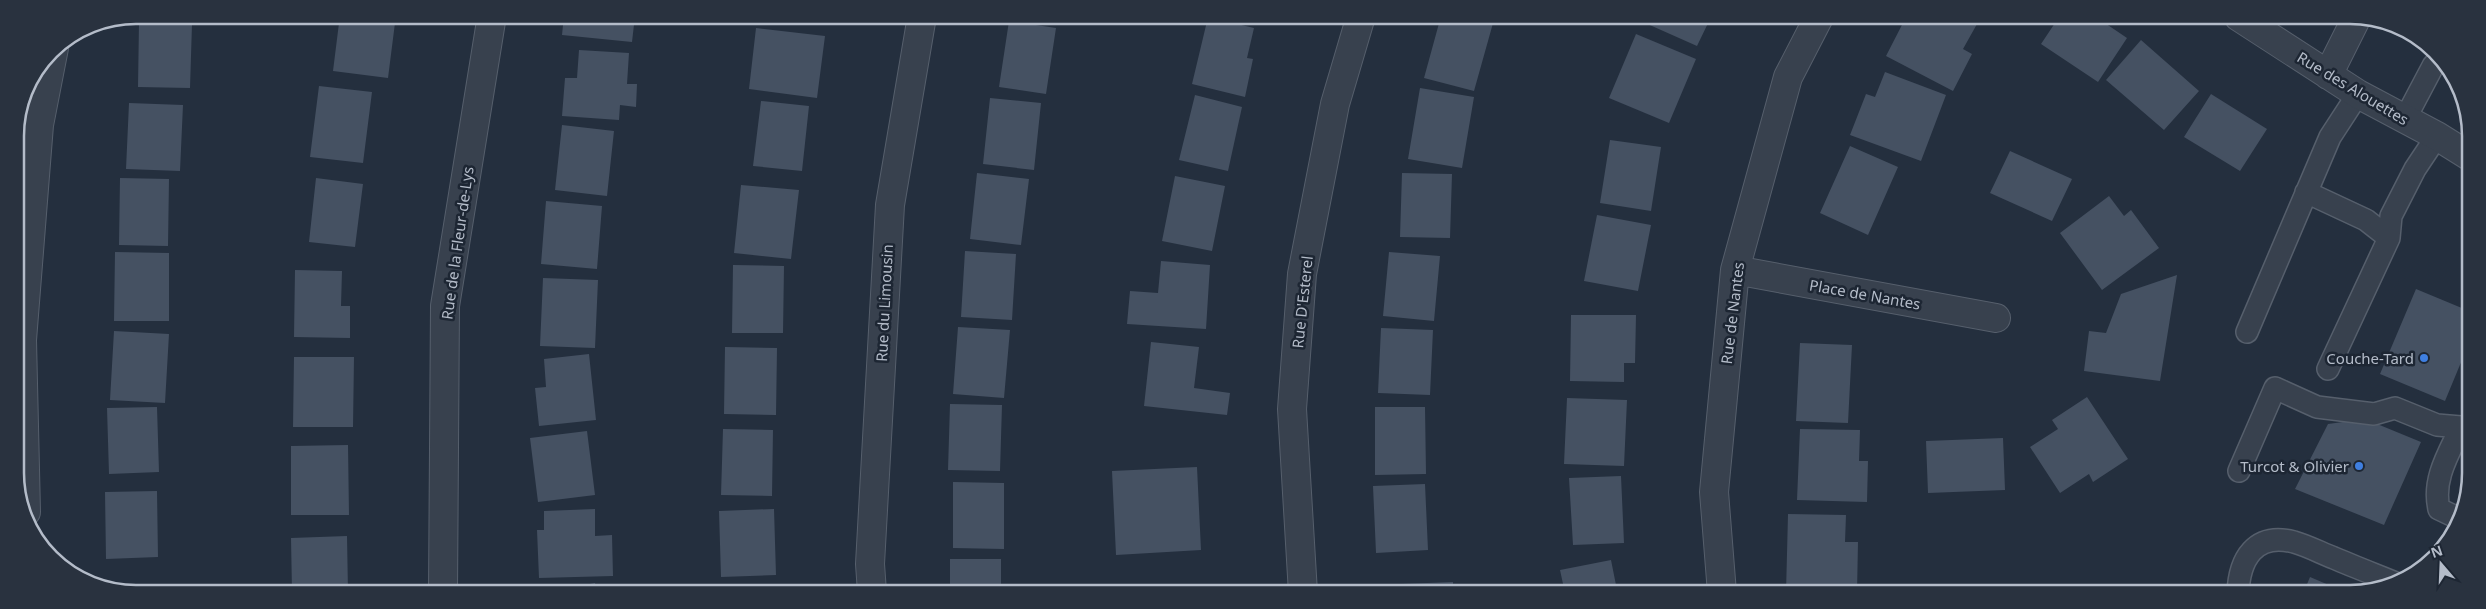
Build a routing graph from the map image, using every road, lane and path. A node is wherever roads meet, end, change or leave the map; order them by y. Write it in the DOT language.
graph roads {
  1 [pos="491,24"];
  2 [pos="921,24"];
  3 [pos="1359,24"];
  4 [pos="1816,24"];
  5 [pos="2250,24"];
  6 [pos="2353,24"];
  7 [pos="51,63"];
  8 [pos="2435,64"];
  9 [pos="2328,75"];
  10 [pos="2358,94"];
  11 [pos="2404,119"];
  12 [pos="2437,136"];
  13 [pos="2462,152"];
  14 [pos="2306,192"];
  15 [pos="2389,238"];
  16 [pos="1735,270"];
  17 [pos="24,316"];
  18 [pos="1996,318"];
  19 [pos="2247,332"];
  20 [pos="2328,369"];
  21 [pos="24,426"];
  22 [pos="2462,429"];
  23 [pos="2462,434"];
  24 [pos="2238,471"];
  25 [pos="26,492"];
  26 [pos="2454,516"];
  27 [pos="2386,579"];
  28 [pos="443,585"];
  29 [pos="872,585"];
  30 [pos="1303,585"];
  31 [pos="1721,585"];
  32 [pos="2238,585"];
  1 -- 28 [label="street, Rue de la Fleur-de-Lys"];
  2 -- 29 [label="street, Rue du Limousin"];
  3 -- 30 [label="street, Rue D'Esterel"];
  4 -- 16 [label="street, Rue de Nantes"];
  5 -- 9 [label="street, Rue des Alouettes"];
  6 -- 9 [label="street"];
  7 -- 17 [label="street"];
  8 -- 11 [label="lane"];
  9 -- 10 [label="street, Rue des Alouettes"];
  10 -- 11 [label="street, Rue des Alouettes"];
  10 -- 14 [label="lane"];
  11 -- 12 [label="street, Rue des Alouettes"];
  12 -- 13 [label="street, Rue des Alouettes"];
  12 -- 15 [label="lane"];
  14 -- 15 [label="lane"];
  14 -- 19 [label="lane"];
  15 -- 20 [label="lane"];
  16 -- 18 [label="street, Place de Nantes"];
  16 -- 31 [label="street, Rue de Nantes"];
  21 -- 25 [label="street"];
  22 -- 24 [label="lane"];
  23 -- 26 [label="lane"];
  27 -- 32 [label="lane"];
}
